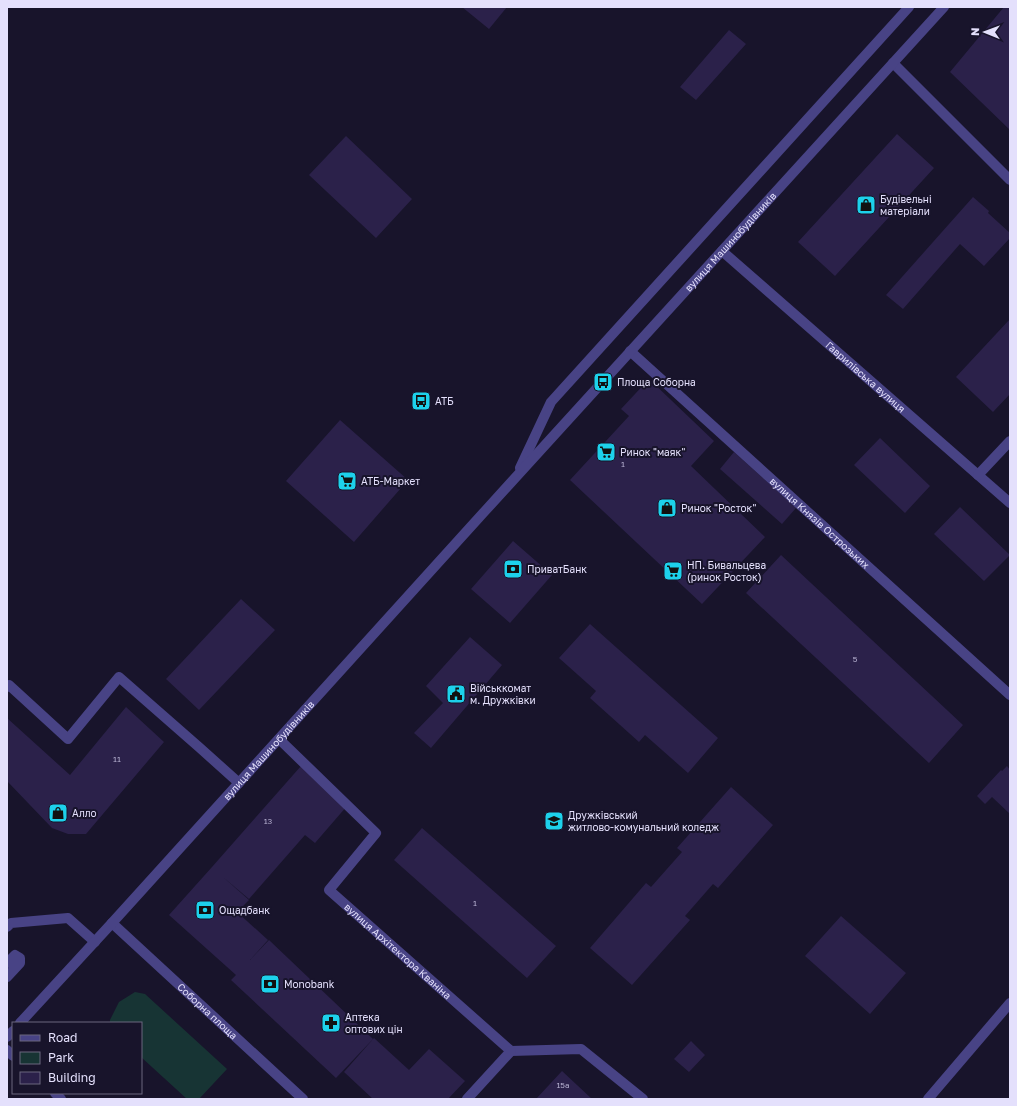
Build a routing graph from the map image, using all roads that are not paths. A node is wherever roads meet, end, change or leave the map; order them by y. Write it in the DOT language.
graph roads {
  1 [pos="909,7"];
  2 [pos="944,7"];
  3 [pos="893,63"];
  4 [pos="1010,180"];
  5 [pos="722,251"];
  6 [pos="630,351"];
  7 [pos="1010,441"];
  8 [pos="978,475"];
  9 [pos="517,476"];
  10 [pos="1010,503"];
  11 [pos="7,687"];
  12 [pos="1010,695"];
  13 [pos="279,739"];
  14 [pos="239,783"];
  15 [pos="112,923"];
  16 [pos="7,927"];
  17 [pos="95,942"];
  18 [pos="7,963"];
  19 [pos="7,977"];
  20 [pos="1010,1003"];
  21 [pos="21,1022"];
  22 [pos="511,1051"];
  23 [pos="303,1099"];
  24 [pos="467,1099"];
  25 [pos="643,1099"];
  26 [pos="928,1099"];
  1 -- 9 [label="street, вулиця Машинобудівників"];
  2 -- 3 [label="street, вулиця Машинобудівників"];
  3 -- 4 [label="street"];
  3 -- 5 [label="street, вулиця Машинобудівників"];
  5 -- 6 [label="street, вулиця Машинобудівників"];
  5 -- 8 [label="street, Гаврилівська вулиця"];
  6 -- 9 [label="street, вулиця Машинобудівників"];
  6 -- 12 [label="street, вулиця Князів Острозьких"];
  7 -- 8 [label="street"];
  8 -- 10 [label="street, Гаврилівська вулиця"];
  9 -- 13 [label="street, вулиця Машинобудівників"];
  11 -- 14 [label="street"];
  13 -- 14 [label="street, вулиця Машинобудівників"];
  13 -- 22 [label="street, вулиця Архітектора Кваніна"];
  14 -- 15 [label="street, вулиця Машинобудівників"];
  15 -- 17 [label="street, вулиця Машинобудівників"];
  15 -- 23 [label="street, Соборна площа"];
  16 -- 17 [label="street"];
  17 -- 21 [label="street, вулиця Машинобудівників"];
  18 -- 19 [label="street"];
  20 -- 26 [label="street"];
  22 -- 24 [label="street"];
  22 -- 25 [label="street"];
}
